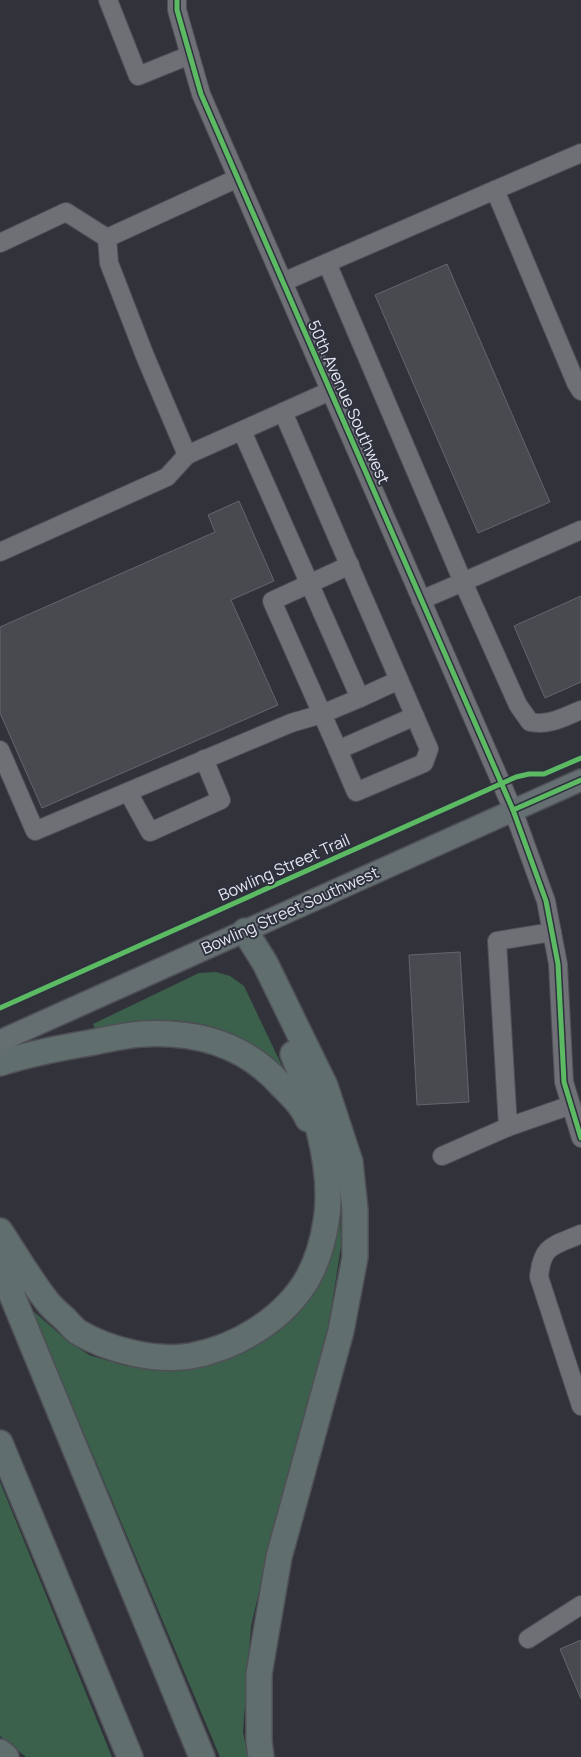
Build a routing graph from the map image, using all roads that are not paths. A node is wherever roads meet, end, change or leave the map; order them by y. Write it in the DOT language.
graph roads {
  1 [pos="108,0"];
  2 [pos="177,0"];
  3 [pos="190,55"];
  4 [pos="581,153"];
  5 [pos="238,178"];
  6 [pos="495,190"];
  7 [pos="107,238"];
  8 [pos="0,243"];
  9 [pos="327,263"];
  10 [pos="283,282"];
  11 [pos="330,391"];
  12 [pos="581,391"];
  13 [pos="283,412"];
  14 [pos="242,431"];
  15 [pos="187,455"];
  16 [pos="581,530"];
  17 [pos="0,552"];
  18 [pos="350,565"];
  19 [pos="463,582"];
  20 [pos="309,584"];
  21 [pos="421,600"];
  22 [pos="399,680"];
  23 [pos="360,698"];
  24 [pos="581,710"];
  25 [pos="322,714"];
  26 [pos="415,716"];
  27 [pos="0,750"];
  28 [pos="338,750"];
  29 [pos="204,759"];
  30 [pos="581,780"];
  31 [pos="128,792"];
  32 [pos="513,810"];
  33 [pos="245,931"];
  34 [pos="552,932"];
  35 [pos="0,1040"];
  36 [pos="0,1063"];
  37 [pos="571,1105"];
  38 [pos="508,1127"];
  39 [pos="581,1138"];
  40 [pos="442,1156"];
  41 [pos="326,1166"];
  42 [pos="0,1231"];
  43 [pos="581,1234"];
  44 [pos="0,1266"];
  45 [pos="581,1406"];
  46 [pos="0,1443"];
  47 [pos="581,1605"];
  48 [pos="528,1639"];
  49 [pos="0,1752"];
  50 [pos="6,1757"];
  51 [pos="130,1757"];
  52 [pos="202,1757"];
  53 [pos="261,1757"];
  1 -- 3 [label="street"];
  2 -- 3 [label="street, 50th Avenue Southwest"];
  3 -- 5 [label="street, 50th Avenue Southwest"];
  4 -- 6 [label="street"];
  5 -- 7 [label="street"];
  5 -- 10 [label="street, 50th Avenue Southwest"];
  6 -- 9 [label="street"];
  6 -- 12 [label="street"];
  7 -- 8 [label="street"];
  7 -- 15 [label="street"];
  9 -- 10 [label="street"];
  9 -- 19 [label="street"];
  10 -- 11 [label="street, 50th Avenue Southwest"];
  11 -- 13 [label="street"];
  11 -- 21 [label="street, 50th Avenue Southwest"];
  13 -- 14 [label="street"];
  13 -- 18 [label="street"];
  14 -- 15 [label="street"];
  14 -- 20 [label="street"];
  15 -- 17 [label="street"];
  16 -- 19 [label="street"];
  18 -- 20 [label="street"];
  18 -- 22 [label="street"];
  19 -- 21 [label="street"];
  19 -- 24 [label="street"];
  20 -- 23 [label="street"];
  20 -- 25 [label="street"];
  21 -- 32 [label="street, 50th Avenue Southwest"];
  22 -- 23 [label="street"];
  22 -- 26 [label="street"];
  23 -- 25 [label="street"];
  25 -- 28 [label="street"];
  25 -- 29 [label="street"];
  26 -- 28 [label="street"];
  26 -- 28 [label="street"];
  27 -- 31 [label="street"];
  29 -- 31 [label="street"];
  29 -- 31 [label="street"];
  30 -- 32 [label="main road, Bowling Street Southwest"];
  32 -- 33 [label="main road, Bowling Street Southwest"];
  32 -- 34 [label="street, 50th Avenue Southwest"];
  33 -- 35 [label="main road, Bowling Street Southwest"];
  33 -- 41 [label="highway"];
  33 -- 53 [label="highway"];
  34 -- 37 [label="street, 50th Avenue Southwest"];
  34 -- 38 [label="street"];
  36 -- 41 [label="highway"];
  37 -- 38 [label="street"];
  37 -- 39 [label="street, 50th Avenue Southwest"];
  38 -- 40 [label="street"];
  41 -- 42 [label="highway"];
  43 -- 45 [label="street"];
  44 -- 52 [label="highway"];
  46 -- 51 [label="highway"];
  47 -- 48 [label="street"];
  49 -- 50 [label="highway"];
}
